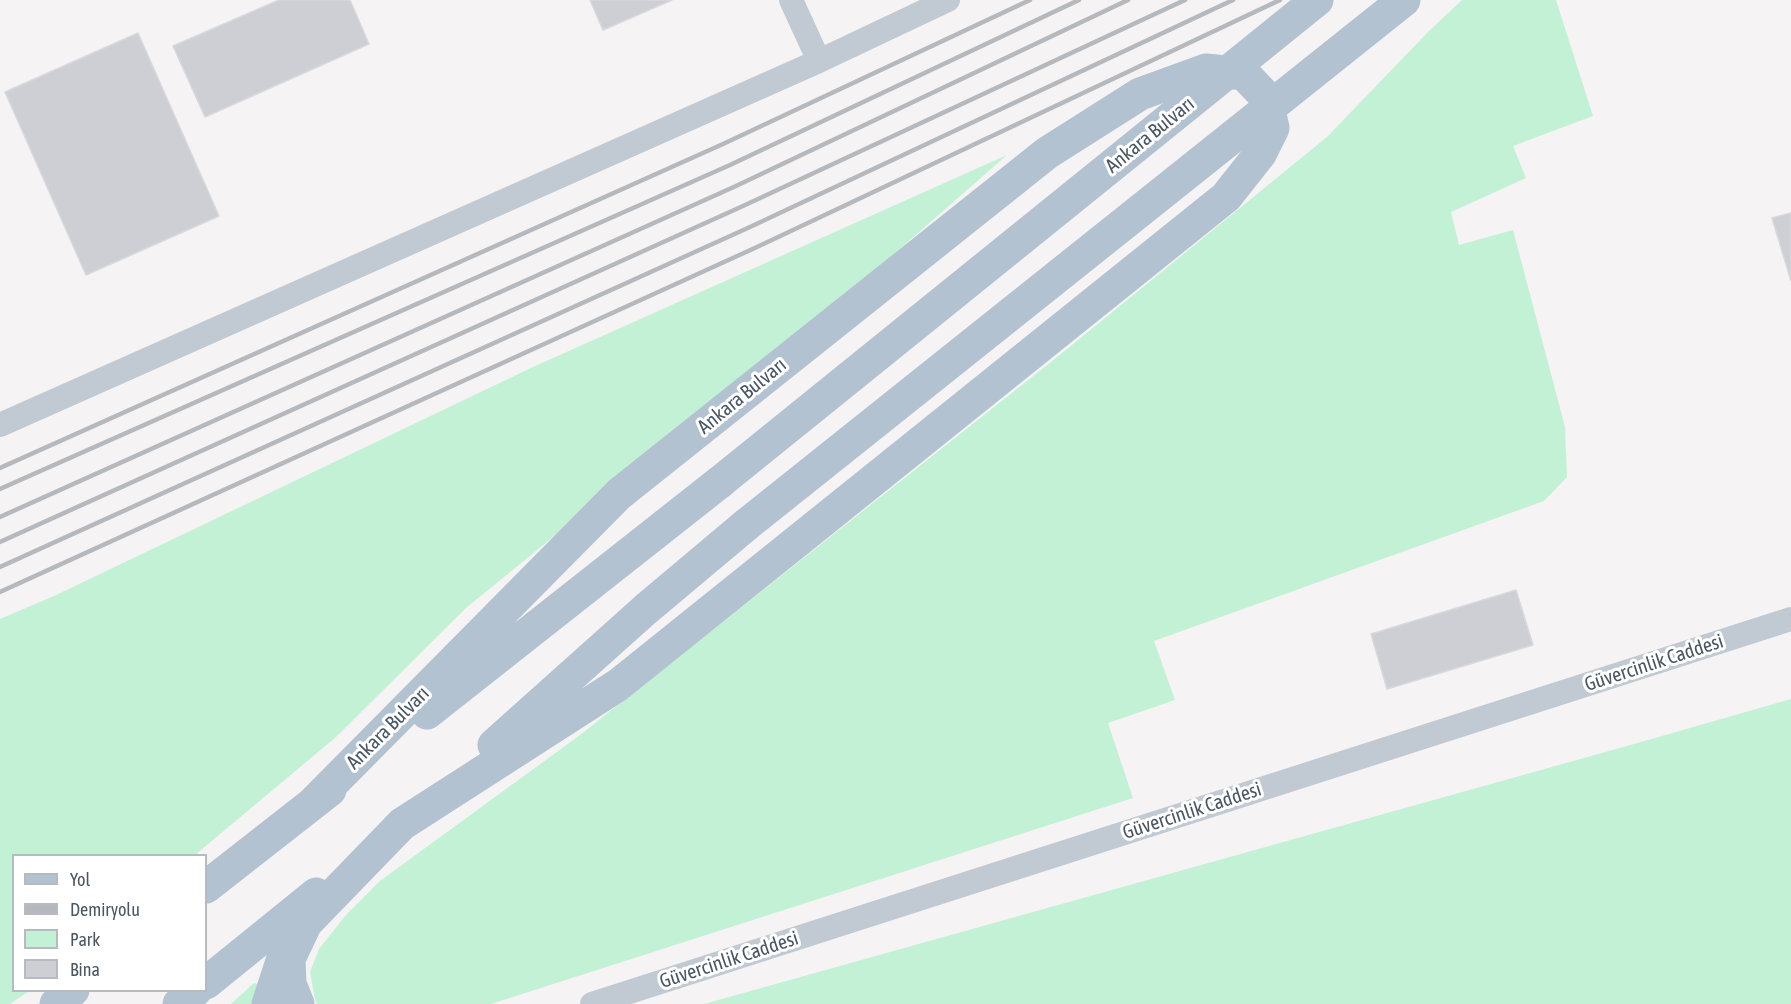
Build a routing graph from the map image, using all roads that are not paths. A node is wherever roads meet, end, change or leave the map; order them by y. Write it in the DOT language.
graph roads {
  1 [pos="791,0"];
  2 [pos="948,0"];
  3 [pos="1317,0"];
  4 [pos="1404,0"];
  5 [pos="819,60"];
  6 [pos="0,425"];
  7 [pos="1791,619"];
  8 [pos="313,803"];
  9 [pos="402,824"];
  10 [pos="207,886"];
  11 [pos="306,923"];
  12 [pos="207,982"];
  13 [pos="71,992"];
  14 [pos="194,992"];
  15 [pos="56,1004"];
  16 [pos="179,1004"];
  17 [pos="268,1004"];
  18 [pos="298,1004"];
  19 [pos="592,1004"];
  1 -- 5 [label="street"];
  2 -- 5 [label="street"];
  3 -- 8 [label="main road, Ankara Bulvarı, bridge"];
  4 -- 9 [label="main road, Ankara Bulvarı, bridge"];
  5 -- 6 [label="street"];
  7 -- 19 [label="street, Güvercinlik Caddesi"];
  8 -- 9 [label="main road, Ankara Bulvarı"];
  8 -- 10 [label="main road, Ankara Bulvarı"];
  9 -- 11 [label="main road"];
  9 -- 12 [label="main road, Ankara Bulvarı"];
  11 -- 17 [label="main road"];
  11 -- 18 [label="main road"];
  13 -- 15 [label="main road"];
  14 -- 16 [label="main road"];
}
